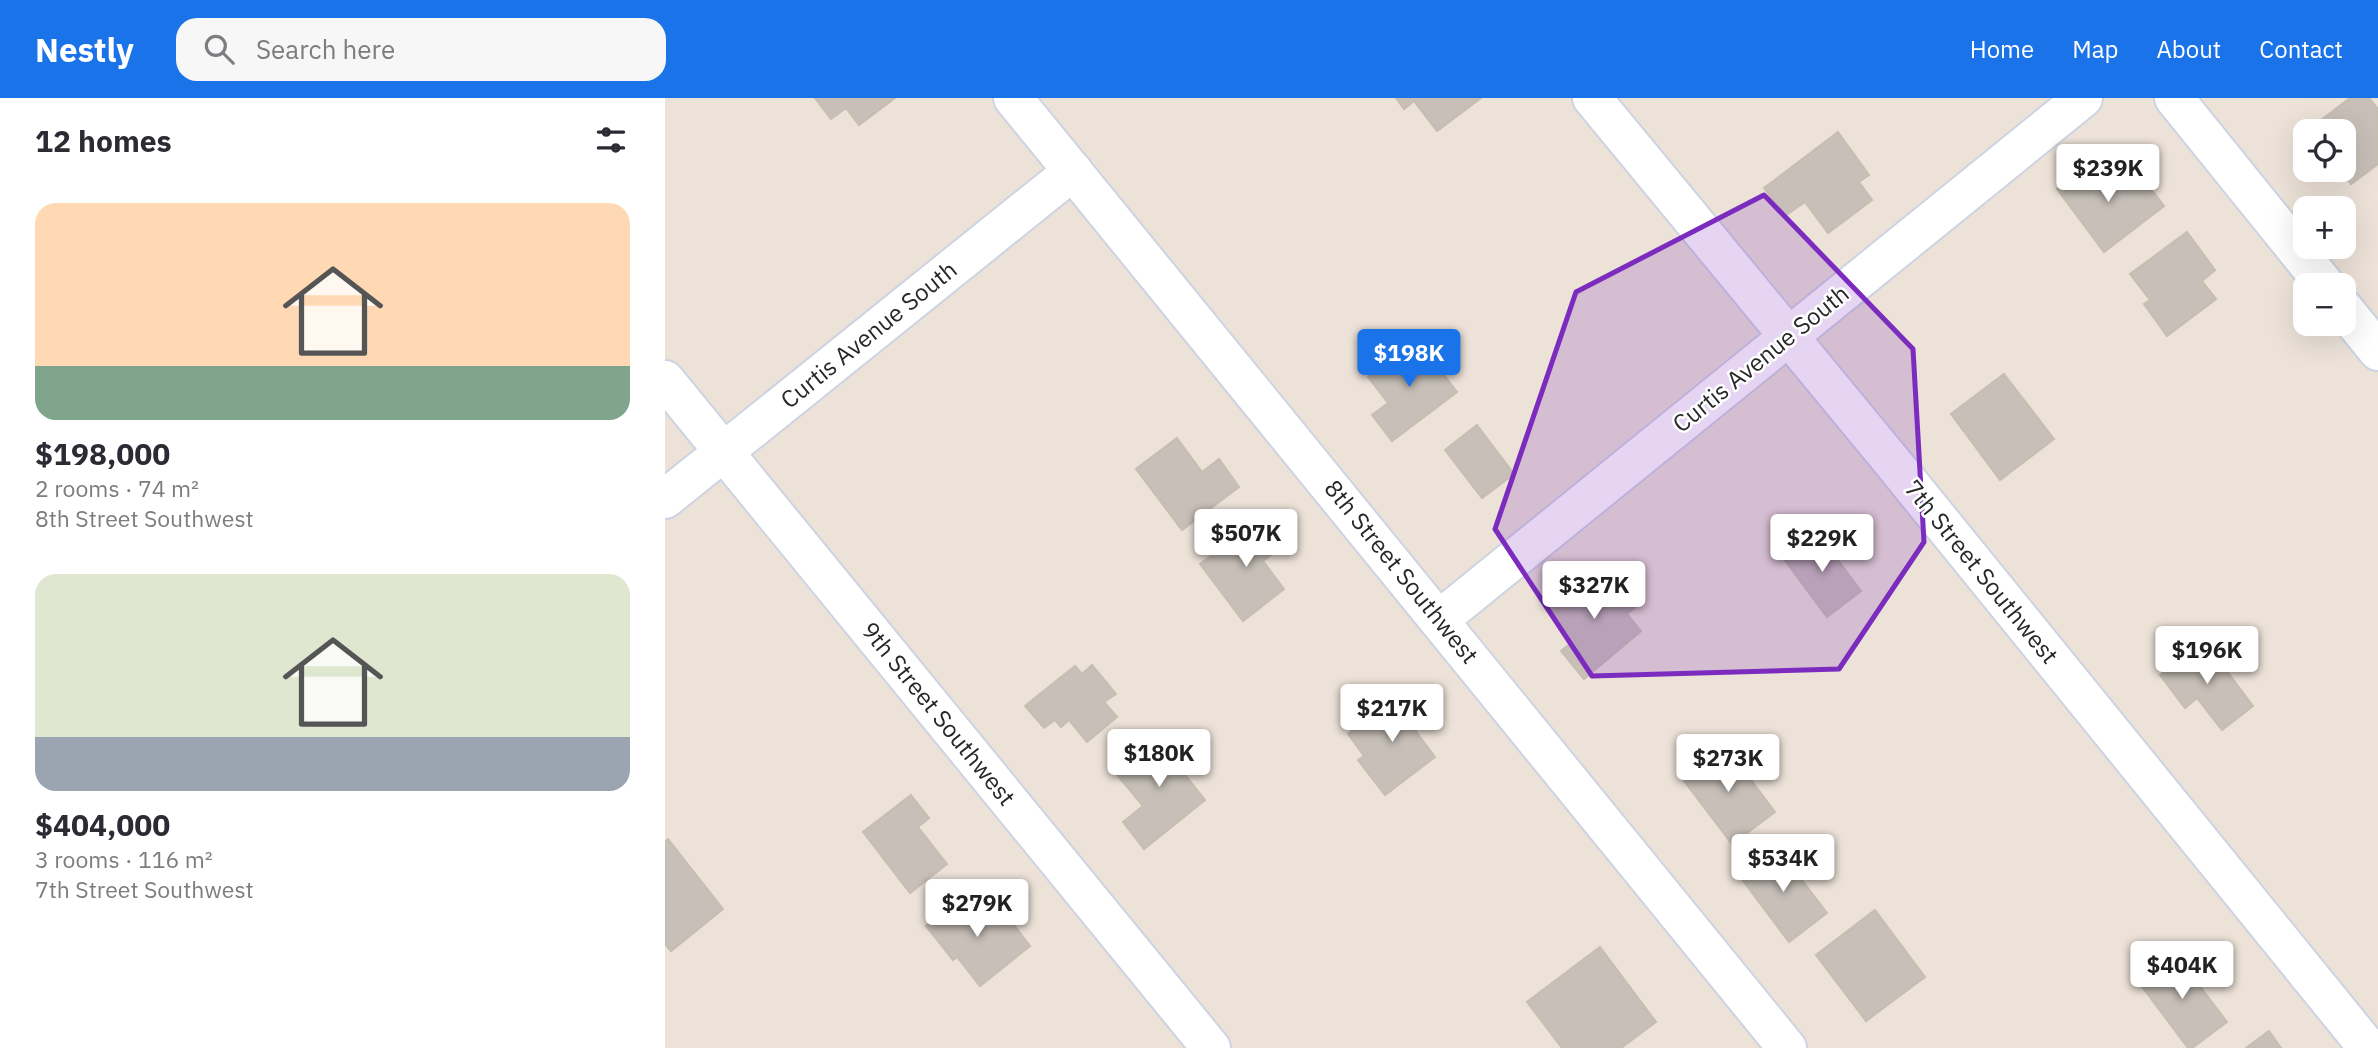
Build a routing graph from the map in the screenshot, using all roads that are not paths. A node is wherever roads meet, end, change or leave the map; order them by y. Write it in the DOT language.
graph roads {
  1 [pos="1013,98"];
  2 [pos="1593,98"];
  3 [pos="2083,98"];
  4 [pos="2174,98"];
  5 [pos="1073,171"];
  6 [pos="2315,273"];
  7 [pos="2356,324"];
  8 [pos="1788,337"];
  9 [pos="2378,351"];
  10 [pos="665,380"];
  11 [pos="723,452"];
  12 [pos="665,499"];
  13 [pos="1440,619"];
  14 [pos="1211,1048"];
  15 [pos="1787,1048"];
  16 [pos="2368,1048"];
  1 -- 5 [label="street, 8th Street Southwest"];
  2 -- 8 [label="street, 7th Street Southwest"];
  3 -- 8 [label="street, Curtis Avenue South"];
  4 -- 6 [label="street"];
  5 -- 11 [label="street, Curtis Avenue South"];
  5 -- 13 [label="street, 8th Street Southwest"];
  7 -- 9 [label="street"];
  8 -- 13 [label="street, Curtis Avenue South"];
  8 -- 16 [label="street, 7th Street Southwest"];
  10 -- 11 [label="street, 9th Street Southwest"];
  11 -- 12 [label="street, Curtis Avenue South"];
  11 -- 14 [label="street, 9th Street Southwest"];
  13 -- 15 [label="street, 8th Street Southwest"];
}
